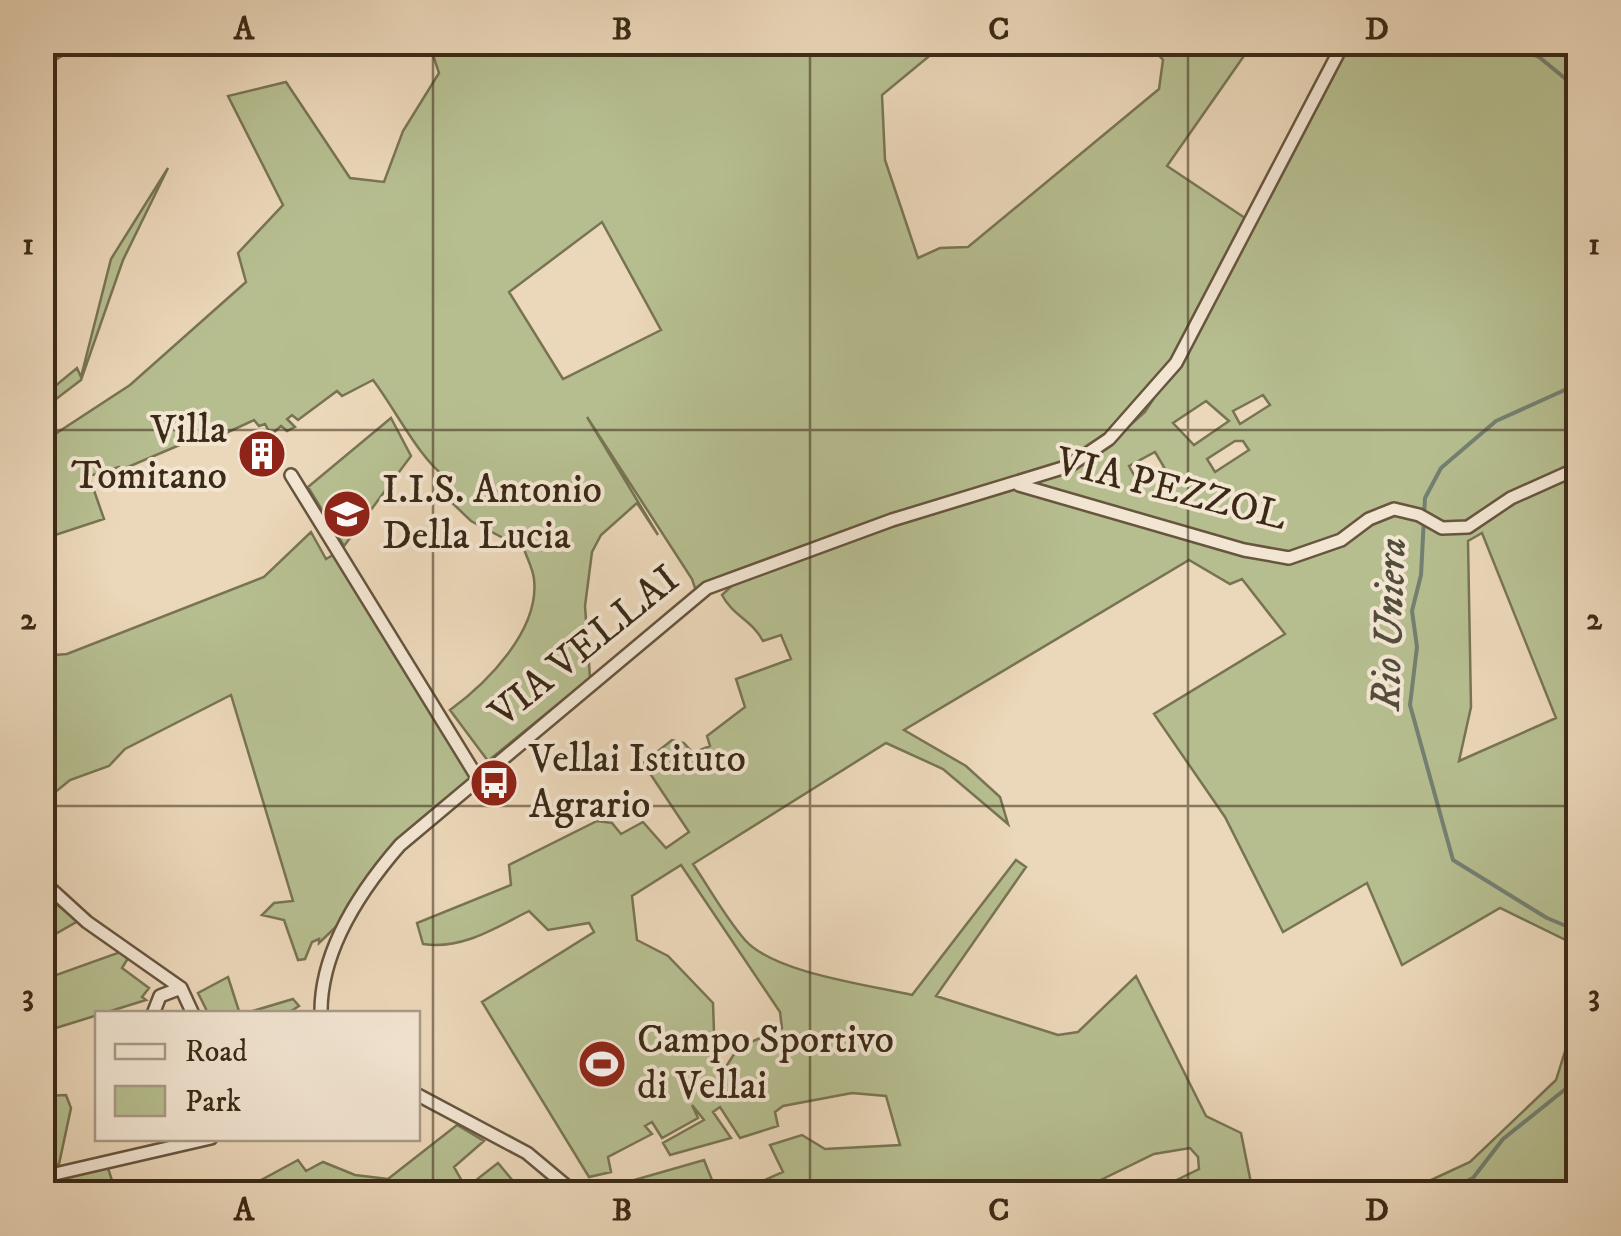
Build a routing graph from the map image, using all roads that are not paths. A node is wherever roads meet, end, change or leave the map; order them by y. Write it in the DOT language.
graph roads {
  1 [pos="1344,42"];
  2 [pos="1578,468"];
  3 [pos="291,475"];
  4 [pos="1017,484"];
  5 [pos="477,777"];
  6 [pos="42,881"];
  7 [pos="181,988"];
  8 [pos="153,1011"];
  9 [pos="192,1011"];
  10 [pos="321,1011"];
  11 [pos="420,1097"];
  12 [pos="177,1143"];
  13 [pos="42,1178"];
  14 [pos="576,1194"];
  1 -- 4 [label="street, VIA VELLAI"];
  2 -- 4 [label="street, VIA PEZZOL"];
  3 -- 5 [label="street"];
  4 -- 5 [label="street, VIA VELLAI"];
  5 -- 10 [label="street, VIA VELLAI"];
  6 -- 7 [label="street"];
  7 -- 8 [label="street"];
  7 -- 9 [label="street"];
  11 -- 14 [label="street"];
  12 -- 13 [label="street"];
}
